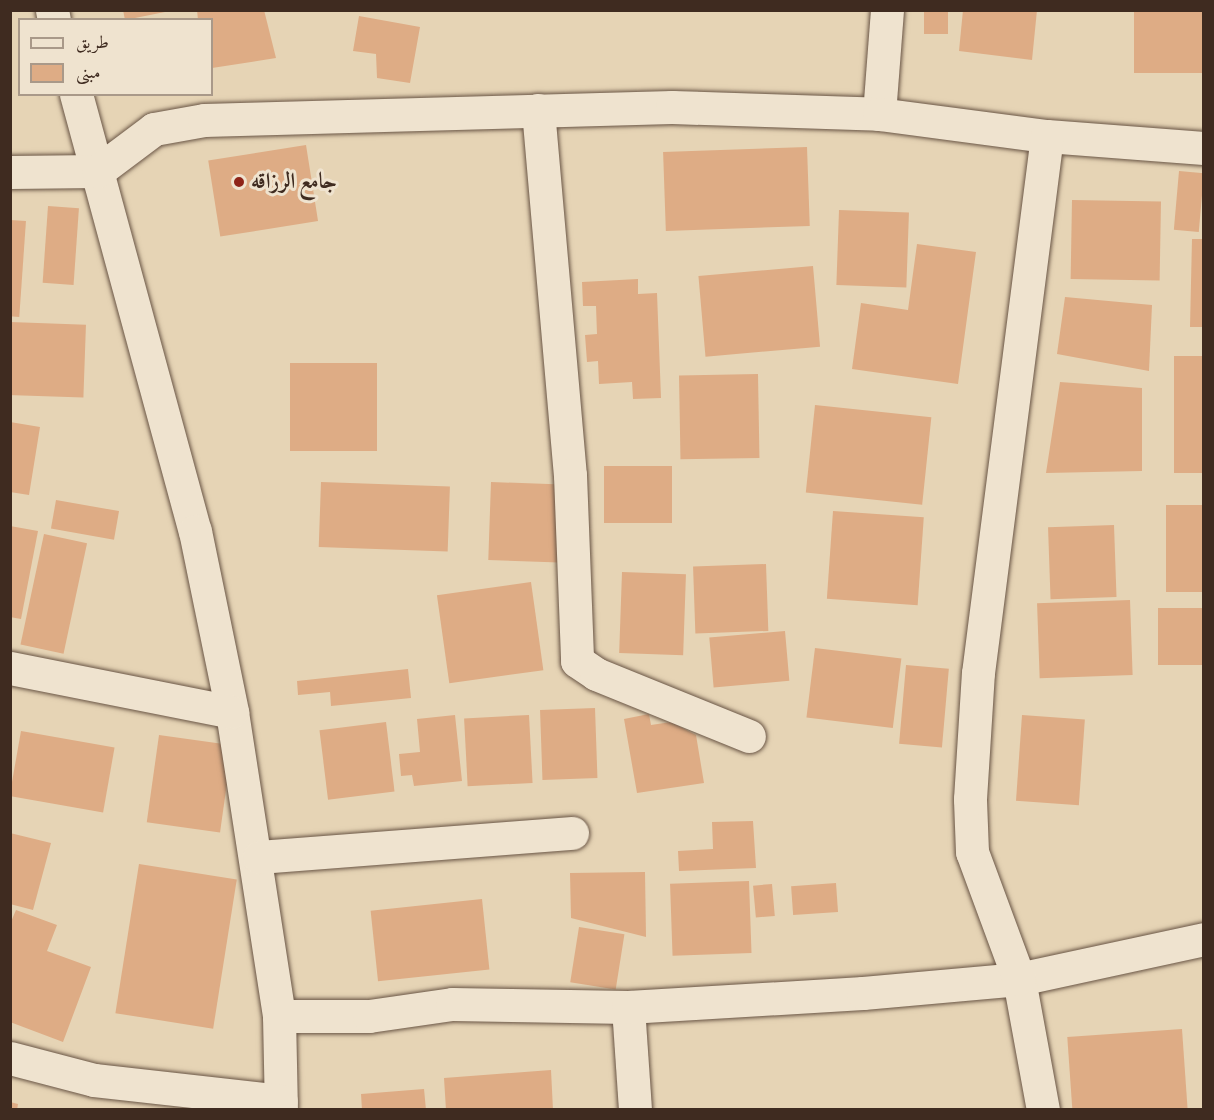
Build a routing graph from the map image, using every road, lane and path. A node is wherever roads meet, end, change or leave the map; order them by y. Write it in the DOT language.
graph roads {
  1 [pos="887,10"];
  2 [pos="77,96"];
  3 [pos="538,110"];
  4 [pos="879,114"];
  5 [pos="1047,136"];
  6 [pos="1203,147"];
  7 [pos="99,171"];
  8 [pos="10,172"];
  9 [pos="10,668"];
  10 [pos="232,712"];
  11 [pos="749,736"];
  12 [pos="572,833"];
  13 [pos="259,857"];
  14 [pos="1203,939"];
  15 [pos="1019,979"];
  16 [pos="628,1007"];
  17 [pos="279,1016"];
  18 [pos="10,1058"];
  19 [pos="281,1105"];
  20 [pos="635,1110"];
  21 [pos="1043,1110"];
  1 -- 4 [label="street"];
  2 -- 7 [label="street"];
  3 -- 4 [label="street"];
  3 -- 7 [label="street"];
  3 -- 11 [label="street"];
  4 -- 5 [label="street"];
  5 -- 6 [label="street"];
  5 -- 15 [label="street"];
  7 -- 8 [label="street"];
  7 -- 10 [label="street"];
  9 -- 10 [label="street"];
  10 -- 13 [label="street"];
  12 -- 13 [label="street"];
  13 -- 17 [label="street"];
  14 -- 15 [label="street"];
  15 -- 16 [label="street"];
  15 -- 21 [label="street"];
  16 -- 17 [label="street"];
  16 -- 20 [label="street"];
  17 -- 19 [label="street"];
  18 -- 19 [label="street"];
}
